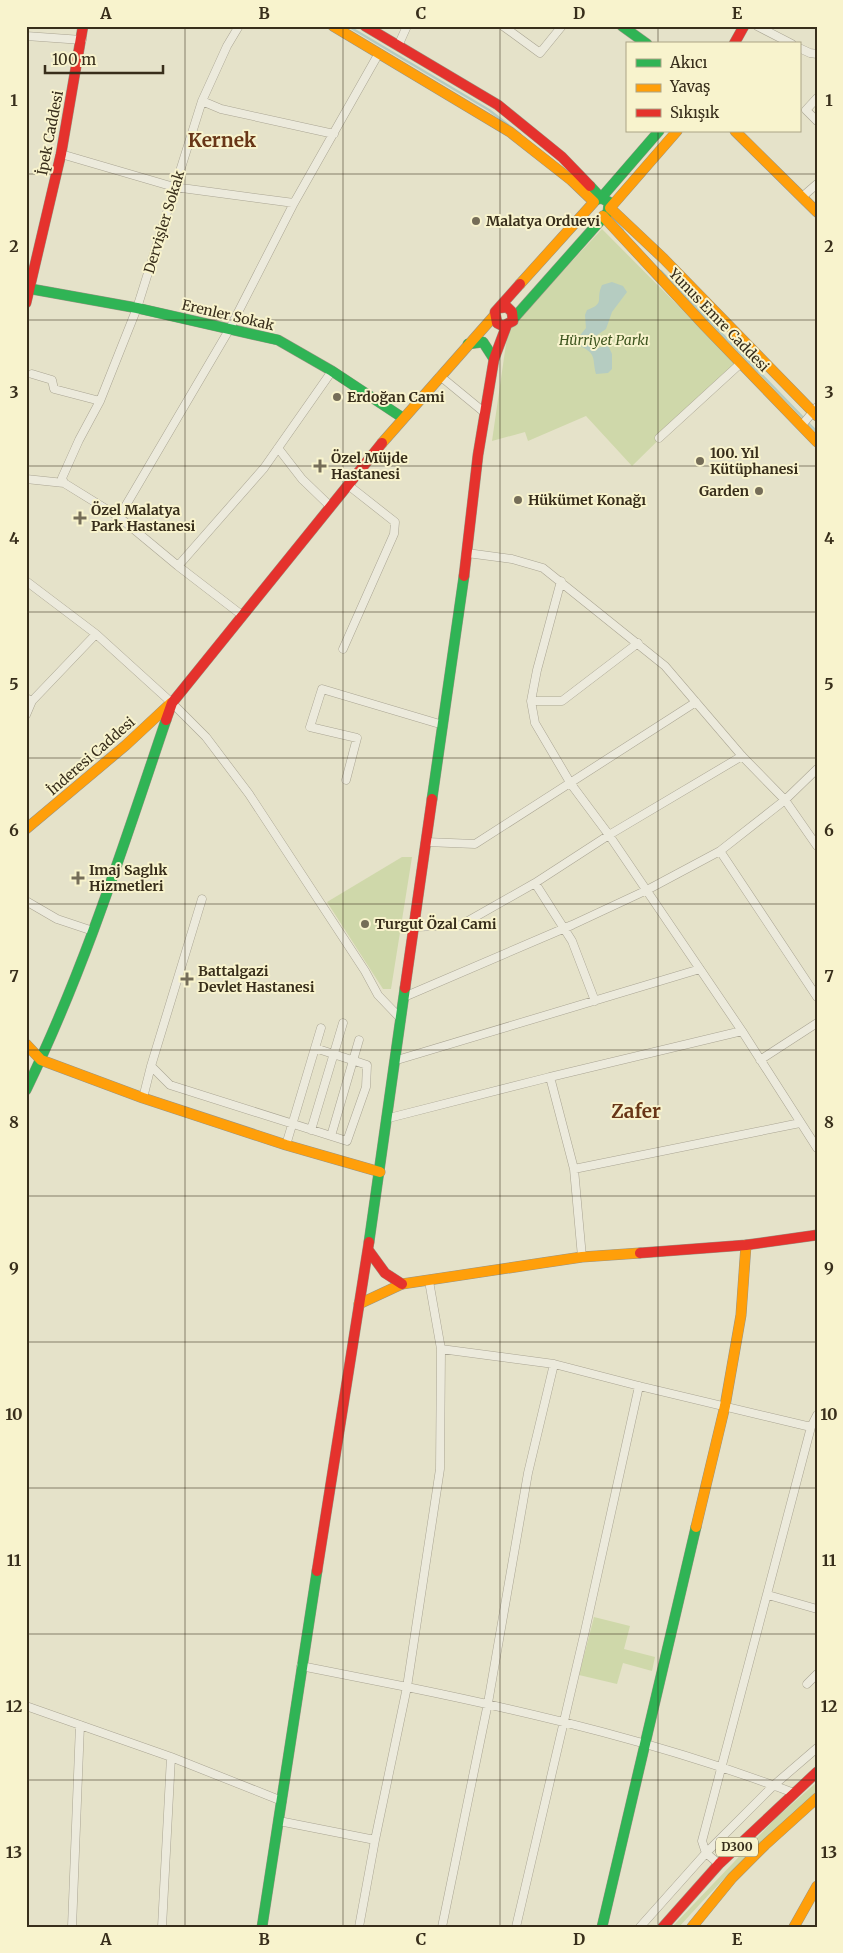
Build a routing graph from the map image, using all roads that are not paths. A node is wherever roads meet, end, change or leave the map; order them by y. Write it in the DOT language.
graph roads {
  1 [pos="83,26"];
  2 [pos="239,26"];
  3 [pos="333,26"];
  4 [pos="365,26"];
  5 [pos="407,26"];
  6 [pos="503,26"];
  7 [pos="562,26"];
  8 [pos="622,26"];
  9 [pos="744,26"];
  10 [pos="748,26"];
  11 [pos="757,26"];
  12 [pos="26,36"];
  13 [pos="82,40"];
  14 [pos="644,42"];
  15 [pos="735,42"];
  16 [pos="741,42"];
  17 [pos="788,42"];
  18 [pos="398,46"];
  19 [pos="800,48"];
  20 [pos="379,53"];
  21 [pos="817,54"];
  22 [pos="817,98"];
  23 [pos="202,101"];
  24 [pos="817,121"];
  25 [pos="658,132"];
  26 [pos="676,132"];
  27 [pos="736,132"];
  28 [pos="334,134"];
  29 [pos="61,154"];
  30 [pos="817,184"];
  31 [pos="174,187"];
  32 [pos="802,197"];
  33 [pos="597,200"];
  34 [pos="294,203"];
  35 [pos="606,212"];
  36 [pos="817,212"];
  37 [pos="28,288"];
  38 [pos="26,303"];
  39 [pos="137,308"];
  40 [pos="497,312"];
  41 [pos="514,318"];
  42 [pos="506,327"];
  43 [pos="229,330"];
  44 [pos="468,344"];
  45 [pos="494,359"];
  46 [pos="741,363"];
  47 [pos="332,371"];
  48 [pos="32,374"];
  49 [pos="440,376"];
  50 [pos="100,401"];
  51 [pos="814,412"];
  52 [pos="485,413"];
  53 [pos="403,418"];
  54 [pos="802,426"];
  55 [pos="659,438"];
  56 [pos="817,442"];
  57 [pos="278,448"];
  58 [pos="26,479"];
  59 [pos="64,483"];
  60 [pos="348,485"];
  61 [pos="330,506"];
  62 [pos="119,517"];
  63 [pos="467,552"];
  64 [pos="178,566"];
  65 [pos="561,580"];
  66 [pos="26,581"];
  67 [pos="244,616"];
  68 [pos="96,634"];
  69 [pos="638,644"];
  70 [pos="343,649"];
  71 [pos="29,699"];
  72 [pos="531,701"];
  73 [pos="553,701"];
  74 [pos="172,702"];
  75 [pos="696,702"];
  76 [pos="533,712"];
  77 [pos="26,715"];
  78 [pos="443,725"];
  79 [pos="742,756"];
  80 [pos="817,769"];
  81 [pos="346,780"];
  82 [pos="571,784"];
  83 [pos="784,800"];
  84 [pos="26,829"];
  85 [pos="610,835"];
  86 [pos="426,842"];
  87 [pos="817,846"];
  88 [pos="720,851"];
  89 [pos="535,883"];
  90 [pos="647,890"];
  91 [pos="202,899"];
  92 [pos="26,901"];
  93 [pos="414,927"];
  94 [pos="564,929"];
  95 [pos="93,932"];
  96 [pos="700,969"];
  97 [pos="404,997"];
  98 [pos="817,997"];
  99 [pos="595,1002"];
  100 [pos="401,1019"];
  101 [pos="817,1023"];
  102 [pos="343,1024"];
  103 [pos="321,1028"];
  104 [pos="742,1031"];
  105 [pos="359,1040"];
  106 [pos="26,1044"];
  107 [pos="315,1048"];
  108 [pos="334,1054"];
  109 [pos="40,1060"];
  110 [pos="397,1060"];
  111 [pos="760,1060"];
  112 [pos="354,1061"];
  113 [pos="151,1066"];
  114 [pos="550,1077"];
  115 [pos="26,1090"];
  116 [pos="143,1098"];
  117 [pos="389,1118"];
  118 [pos="800,1123"];
  119 [pos="292,1124"];
  120 [pos="311,1130"];
  121 [pos="331,1136"];
  122 [pos="286,1145"];
  123 [pos="817,1148"];
  124 [pos="574,1169"];
  125 [pos="380,1172"];
  126 [pos="817,1235"];
  127 [pos="746,1245"];
  128 [pos="369,1251"];
  129 [pos="582,1257"];
  130 [pos="429,1281"];
  131 [pos="402,1284"];
  132 [pos="359,1304"];
  133 [pos="441,1349"];
  134 [pos="554,1364"];
  135 [pos="639,1386"];
  136 [pos="725,1406"];
  137 [pos="817,1415"];
  138 [pos="811,1427"];
  139 [pos="808,1440"];
  140 [pos="817,1441"];
  141 [pos="768,1595"];
  142 [pos="817,1609"];
  143 [pos="301,1666"];
  144 [pos="817,1674"];
  145 [pos="807,1684"];
  146 [pos="407,1687"];
  147 [pos="488,1703"];
  148 [pos="26,1706"];
  149 [pos="564,1721"];
  150 [pos="80,1725"];
  151 [pos="646,1743"];
  152 [pos="817,1748"];
  153 [pos="171,1757"];
  154 [pos="722,1767"];
  155 [pos="817,1772"];
  156 [pos="774,1785"];
  157 [pos="794,1793"];
  158 [pos="817,1798"];
  159 [pos="282,1801"];
  160 [pos="279,1821"];
  161 [pos="375,1840"];
  162 [pos="706,1853"];
  163 [pos="719,1864"];
  164 [pos="815,1891"];
  165 [pos="72,1927"];
  166 [pos="162,1927"];
  167 [pos="262,1927"];
  168 [pos="359,1927"];
  169 [pos="442,1927"];
  170 [pos="516,1927"];
  171 [pos="602,1927"];
  172 [pos="640,1927"];
  173 [pos="663,1927"];
  174 [pos="692,1927"];
  175 [pos="794,1927"];
  1 -- 13 [label="main road, İpek Caddesi"];
  2 -- 23 [label="street, Dervişler Sokak"];
  3 -- 20 [label="main road"];
  4 -- 18 [label="main road"];
  5 -- 18 [label="street"];
  6 -- 7 [label="street"];
  8 -- 14 [label="main road"];
  9 -- 15 [label="main road"];
  10 -- 16 [label="main road"];
  11 -- 17 [label="street"];
  12 -- 13 [label="street"];
  13 -- 29 [label="main road, İpek Caddesi"];
  18 -- 33 [label="main road"];
  19 -- 21 [label="street"];
  20 -- 28 [label="street"];
  20 -- 33 [label="main road"];
  22 -- 24 [label="street"];
  23 -- 28 [label="street"];
  23 -- 31 [label="street, Dervişler Sokak"];
  25 -- 33 [label="main road"];
  26 -- 35 [label="main road"];
  27 -- 32 [label="main road"];
  28 -- 34 [label="street"];
  29 -- 31 [label="street"];
  29 -- 37 [label="main road, İpek Caddesi"];
  30 -- 32 [label="street"];
  31 -- 34 [label="street"];
  31 -- 39 [label="street, Dervişler Sokak"];
  32 -- 36 [label="main road"];
  33 -- 35 [label="main road"];
  33 -- 35 [label="main road"];
  33 -- 40 [label="main road"];
  34 -- 43 [label="street"];
  35 -- 41 [label="main road"];
  35 -- 46 [label="main road, Yunus Emre Caddesi"];
  35 -- 51 [label="main road, Yunus Emre Caddesi"];
  37 -- 38 [label="main road, İpek Caddesi"];
  37 -- 39 [label="main road, Erenler Sokak"];
  39 -- 43 [label="main road, Erenler Sokak"];
  39 -- 50 [label="street, Dervişler Sokak"];
  40 -- 41 [label="main road"];
  40 -- 42 [label="main road"];
  40 -- 44 [label="main road"];
  41 -- 42 [label="main road"];
  42 -- 45 [label="main road"];
  43 -- 47 [label="main road, Erenler Sokak"];
  43 -- 62 [label="street"];
  44 -- 45 [label="main road"];
  44 -- 49 [label="main road"];
  45 -- 52 [label="main road"];
  46 -- 54 [label="main road, Yunus Emre Caddesi"];
  46 -- 55 [label="street"];
  47 -- 53 [label="main road, Erenler Sokak"];
  47 -- 57 [label="street"];
  48 -- 50 [label="street"];
  49 -- 52 [label="street"];
  49 -- 53 [label="main road"];
  50 -- 59 [label="street, Dervişler Sokak"];
  51 -- 54 [label="street"];
  52 -- 63 [label="main road"];
  53 -- 60 [label="main road"];
  54 -- 56 [label="main road, Yunus Emre Caddesi"];
  57 -- 61 [label="street"];
  57 -- 64 [label="street"];
  58 -- 59 [label="street"];
  59 -- 62 [label="street"];
  60 -- 61 [label="main road"];
  60 -- 70 [label="street"];
  61 -- 67 [label="main road"];
  62 -- 64 [label="street"];
  63 -- 65 [label="street"];
  63 -- 78 [label="main road"];
  64 -- 67 [label="street"];
  65 -- 69 [label="street"];
  65 -- 72 [label="street"];
  66 -- 68 [label="street"];
  67 -- 74 [label="main road"];
  68 -- 71 [label="street"];
  68 -- 74 [label="street"];
  69 -- 73 [label="street"];
  69 -- 75 [label="street"];
  71 -- 77 [label="street"];
  72 -- 73 [label="street"];
  72 -- 76 [label="street"];
  73 -- 76 [label="street"];
  74 -- 84 [label="main road, İnderesi Caddesi"];
  74 -- 95 [label="main road"];
  74 -- 100 [label="street"];
  75 -- 79 [label="street"];
  75 -- 82 [label="street"];
  76 -- 82 [label="street"];
  78 -- 81 [label="street"];
  78 -- 86 [label="main road"];
  79 -- 83 [label="street"];
  79 -- 85 [label="street"];
  80 -- 83 [label="street"];
  82 -- 85 [label="street"];
  82 -- 86 [label="street"];
  83 -- 87 [label="street"];
  83 -- 88 [label="street"];
  85 -- 89 [label="street"];
  85 -- 90 [label="street"];
  86 -- 93 [label="main road"];
  88 -- 90 [label="street"];
  88 -- 98 [label="street"];
  89 -- 93 [label="street"];
  89 -- 94 [label="street"];
  90 -- 94 [label="street"];
  90 -- 96 [label="street"];
  91 -- 113 [label="street"];
  92 -- 95 [label="street"];
  93 -- 97 [label="main road"];
  94 -- 97 [label="street"];
  94 -- 99 [label="street"];
  95 -- 109 [label="main road"];
  96 -- 99 [label="street"];
  96 -- 104 [label="street"];
  97 -- 100 [label="main road"];
  99 -- 110 [label="street"];
  100 -- 110 [label="main road"];
  101 -- 111 [label="street"];
  102 -- 108 [label="street"];
  103 -- 107 [label="street"];
  104 -- 111 [label="street"];
  104 -- 114 [label="street"];
  105 -- 112 [label="street"];
  106 -- 109 [label="main road"];
  107 -- 108 [label="street"];
  107 -- 119 [label="street"];
  108 -- 112 [label="street"];
  108 -- 120 [label="street"];
  109 -- 115 [label="main road"];
  109 -- 116 [label="main road"];
  110 -- 117 [label="main road"];
  111 -- 118 [label="street"];
  112 -- 121 [label="street"];
  112 -- 121 [label="street"];
  113 -- 116 [label="street"];
  113 -- 119 [label="street"];
  114 -- 117 [label="street"];
  114 -- 124 [label="street"];
  116 -- 122 [label="main road"];
  117 -- 125 [label="main road"];
  118 -- 123 [label="street"];
  118 -- 124 [label="street"];
  119 -- 120 [label="street"];
  119 -- 122 [label="street"];
  120 -- 121 [label="street"];
  122 -- 125 [label="main road"];
  124 -- 129 [label="street"];
  125 -- 128 [label="main road"];
  126 -- 127 [label="main road"];
  127 -- 129 [label="main road"];
  127 -- 136 [label="main road"];
  128 -- 131 [label="main road"];
  128 -- 132 [label="main road"];
  129 -- 130 [label="main road"];
  130 -- 131 [label="main road"];
  130 -- 133 [label="street"];
  131 -- 132 [label="main road"];
  132 -- 143 [label="main road"];
  133 -- 134 [label="street"];
  133 -- 146 [label="street"];
  134 -- 135 [label="street"];
  134 -- 147 [label="street"];
  135 -- 136 [label="street"];
  135 -- 149 [label="street"];
  136 -- 138 [label="street"];
  136 -- 151 [label="main road"];
  137 -- 138 [label="street"];
  138 -- 139 [label="street"];
  139 -- 140 [label="street"];
  139 -- 141 [label="street"];
  141 -- 142 [label="street"];
  141 -- 154 [label="street"];
  143 -- 146 [label="street"];
  143 -- 159 [label="main road"];
  144 -- 145 [label="street"];
  146 -- 147 [label="street"];
  146 -- 161 [label="street"];
  147 -- 149 [label="street"];
  147 -- 169 [label="street"];
  148 -- 150 [label="street"];
  149 -- 151 [label="street"];
  149 -- 170 [label="street"];
  150 -- 153 [label="street"];
  150 -- 165 [label="street"];
  151 -- 154 [label="street"];
  151 -- 171 [label="main road"];
  152 -- 156 [label="street"];
  153 -- 159 [label="street"];
  153 -- 166 [label="street"];
  154 -- 156 [label="street"];
  154 -- 162 [label="street"];
  155 -- 157 [label="main road, D300"];
  156 -- 157 [label="street"];
  156 -- 162 [label="street"];
  157 -- 163 [label="main road, D300"];
  158 -- 174 [label="main road, D300"];
  159 -- 160 [label="main road"];
  160 -- 161 [label="street"];
  160 -- 167 [label="main road"];
  161 -- 168 [label="street"];
  162 -- 163 [label="street"];
  162 -- 172 [label="street"];
  163 -- 173 [label="main road, D300"];
  164 -- 175 [label="main road"];
}
